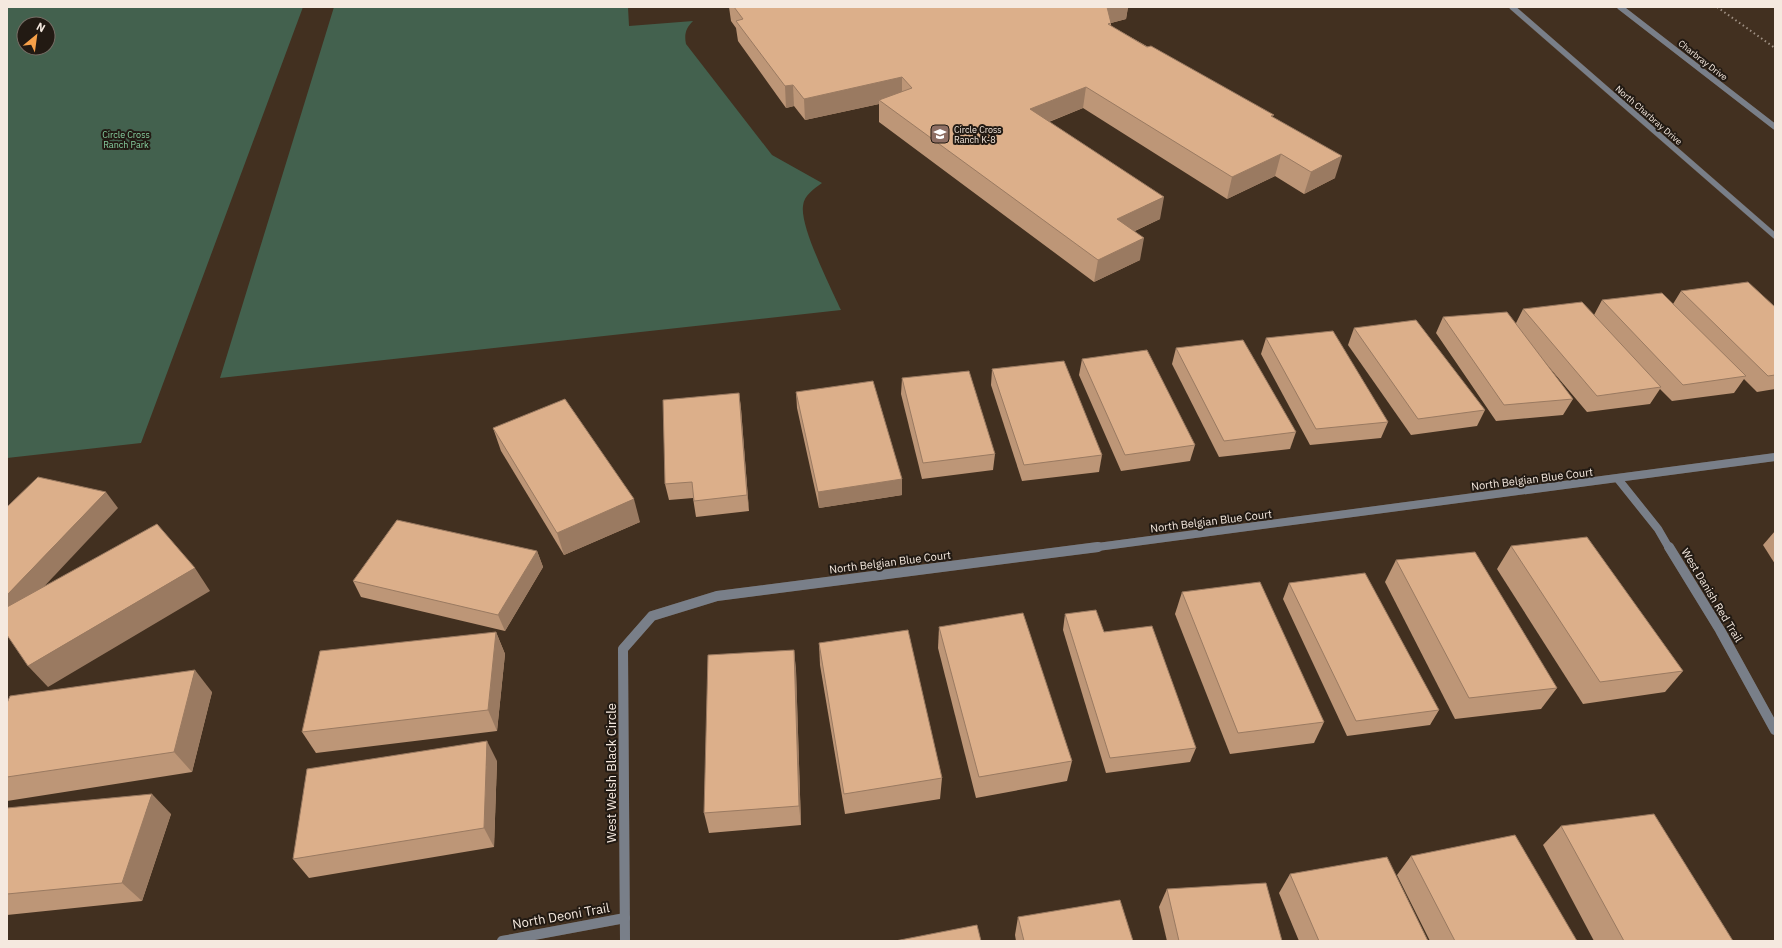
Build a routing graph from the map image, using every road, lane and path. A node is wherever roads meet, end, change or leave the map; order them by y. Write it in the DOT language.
graph roads {
  1 [pos="1512,7"];
  2 [pos="1620,7"];
  3 [pos="1775,127"];
  4 [pos="1775,236"];
  5 [pos="1775,457"];
  6 [pos="1618,479"];
  7 [pos="652,616"];
  8 [pos="1775,730"];
  9 [pos="625,918"];
  10 [pos="502,941"];
  11 [pos="625,941"];
  1 -- 4 [label="street, North Charbray Drive"];
  2 -- 3 [label="street, Charbray Drive"];
  5 -- 6 [label="street, North Belgian Blue Court"];
  6 -- 7 [label="street, North Belgian Blue Court"];
  6 -- 8 [label="street, West Danish Red Trail"];
  7 -- 9 [label="street, West Welsh Black Circle"];
  9 -- 10 [label="street, North Deoni Trail"];
  9 -- 11 [label="street, West Welsh Black Circle"];
}
